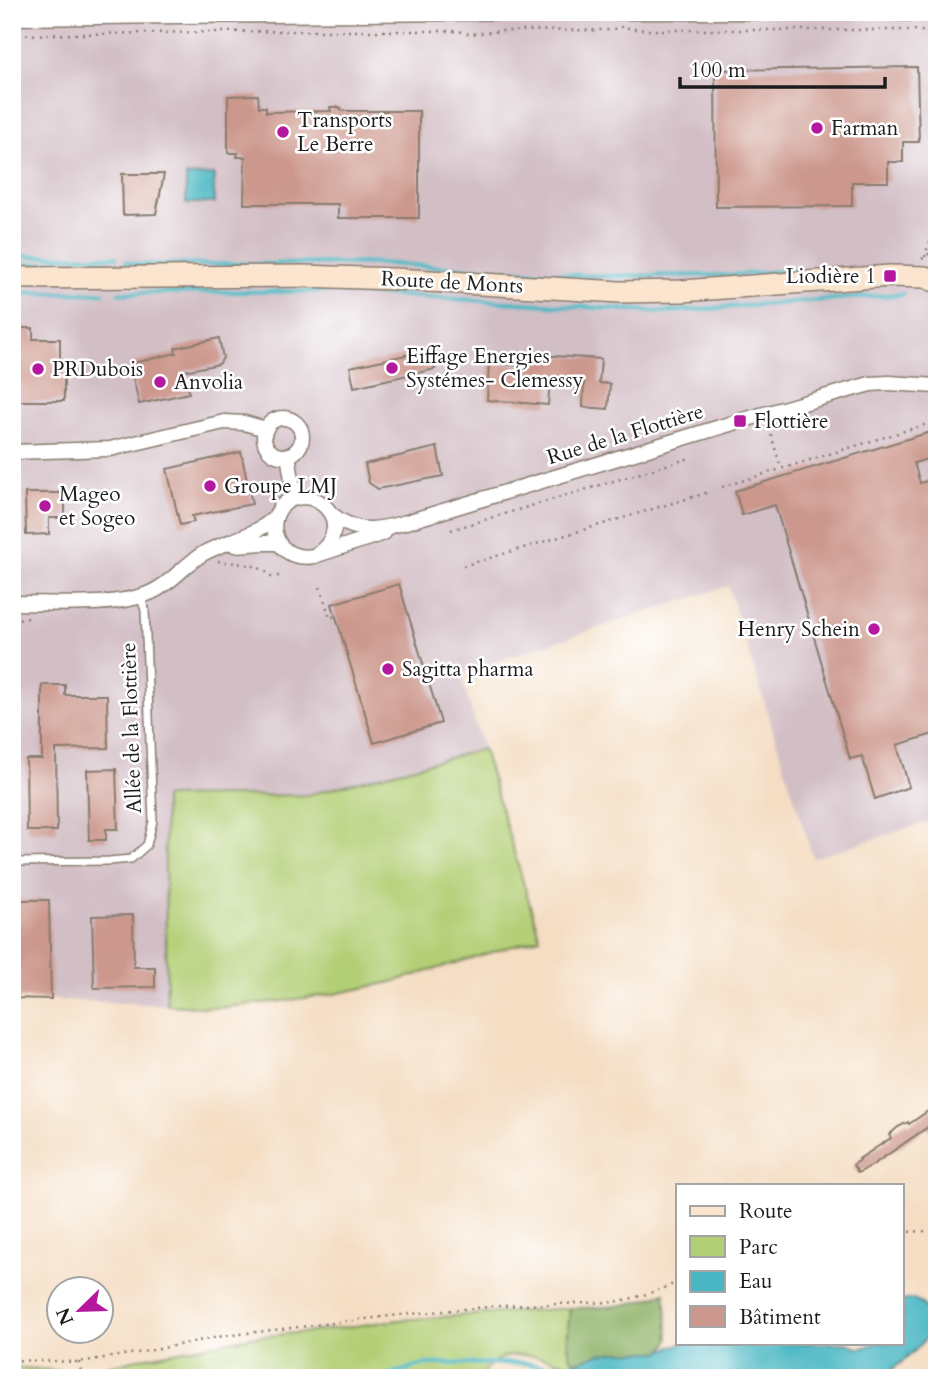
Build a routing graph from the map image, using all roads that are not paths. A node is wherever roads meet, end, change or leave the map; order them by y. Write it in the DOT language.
graph roads {
  1 [pos="788,12"];
  2 [pos="874,12"];
  3 [pos="937,14"];
  4 [pos="12,18"];
  5 [pos="931,261"];
  6 [pos="890,276"];
  7 [pos="12,278"];
  8 [pos="937,282"];
  9 [pos="937,386"];
  10 [pos="266,429"];
  11 [pos="12,452"];
  12 [pos="288,455"];
  13 [pos="295,498"];
  14 [pos="331,514"];
  15 [pos="276,516"];
  16 [pos="400,524"];
  17 [pos="278,543"];
  18 [pos="204,554"];
  19 [pos="314,556"];
  20 [pos="140,596"];
  21 [pos="12,603"];
  22 [pos="12,862"];
  1 -- 4 [label="street"];
  2 -- 3 [label="street"];
  5 -- 6 [label="main road, Route de Monts"];
  6 -- 7 [label="main road, Route de Monts"];
  6 -- 8 [label="main road, Route de Monts"];
  9 -- 16 [label="street, Rue de la Flottière"];
  10 -- 11 [label="street"];
  10 -- 12 [label="street"];
  10 -- 12 [label="street"];
  12 -- 13 [label="street"];
  13 -- 14 [label="street"];
  13 -- 15 [label="street"];
  14 -- 16 [label="street, Rue de la Flottière"];
  14 -- 19 [label="street"];
  15 -- 17 [label="street"];
  15 -- 18 [label="street"];
  16 -- 19 [label="street"];
  17 -- 18 [label="street"];
  17 -- 19 [label="street"];
  18 -- 20 [label="street"];
  20 -- 21 [label="street"];
  20 -- 22 [label="lane, Allée de la Flottière"];
}
